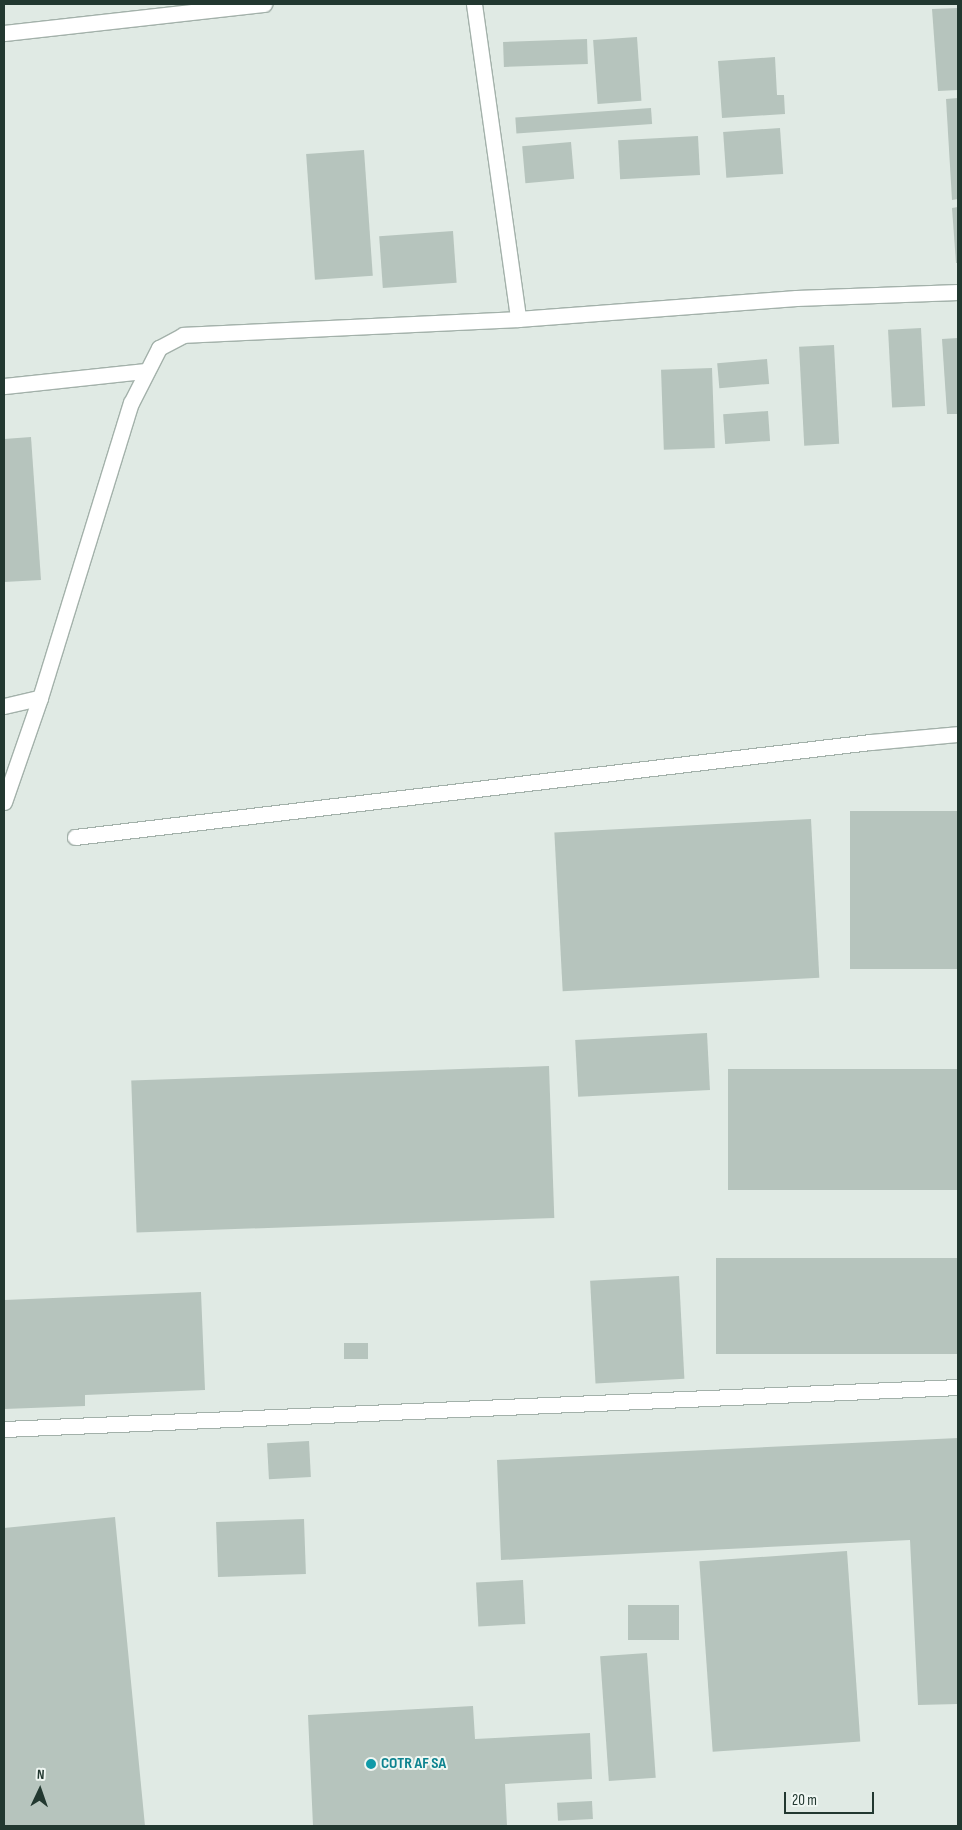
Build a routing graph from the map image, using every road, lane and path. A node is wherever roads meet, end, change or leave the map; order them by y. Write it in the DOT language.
graph roads {
  1 [pos="264,4"];
  2 [pos="474,4"];
  3 [pos="4,33"];
  4 [pos="958,292"];
  5 [pos="518,319"];
  6 [pos="145,371"];
  7 [pos="4,386"];
  8 [pos="40,698"];
  9 [pos="4,706"];
  10 [pos="958,734"];
  11 [pos="4,802"];
  12 [pos="75,837"];
  13 [pos="958,1387"];
  14 [pos="4,1429"];
  1 -- 3 [label="street"];
  2 -- 5 [label="street"];
  4 -- 5 [label="street"];
  5 -- 6 [label="street"];
  6 -- 7 [label="street"];
  6 -- 8 [label="street"];
  8 -- 9 [label="street"];
  8 -- 11 [label="street"];
  10 -- 12 [label="street"];
  13 -- 14 [label="street"];
}
